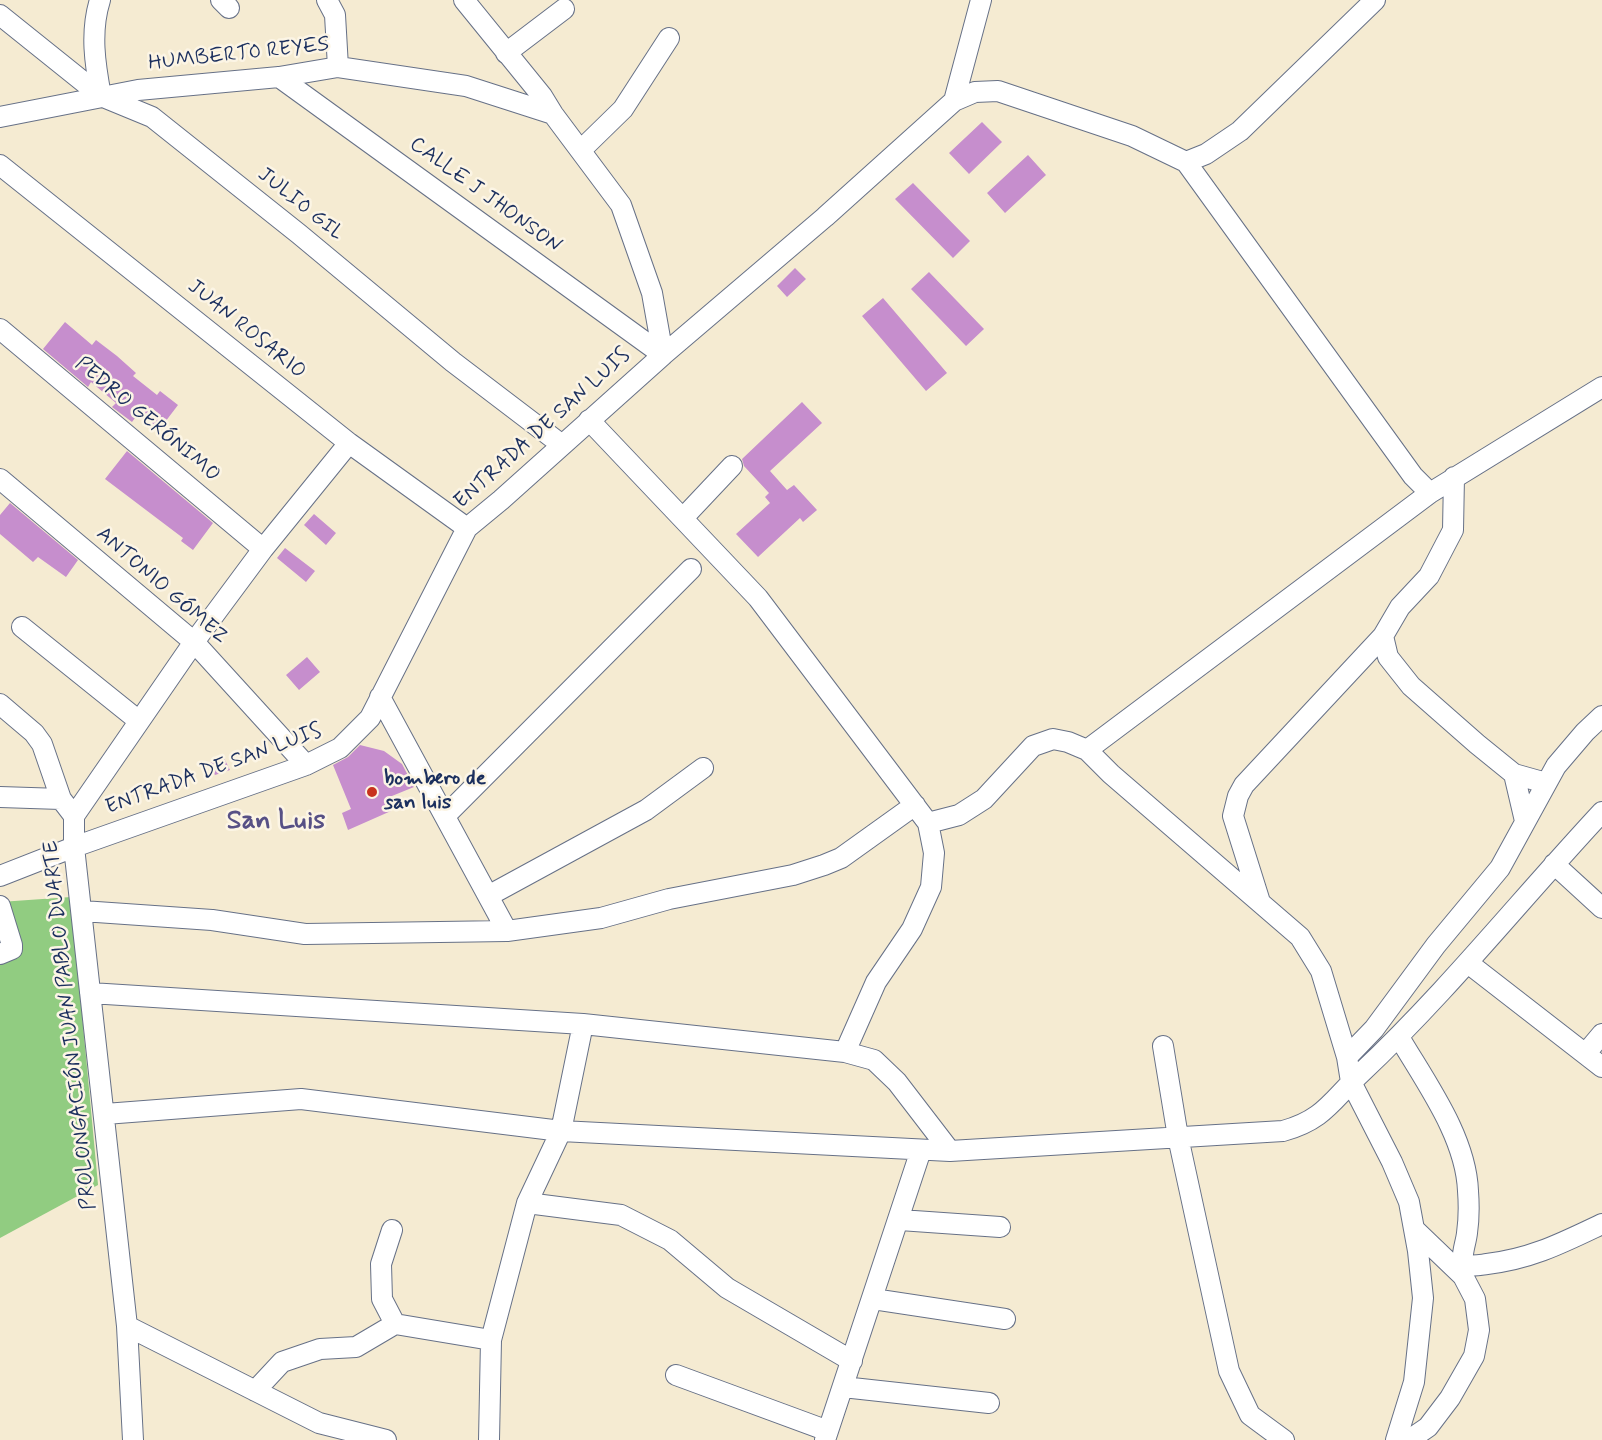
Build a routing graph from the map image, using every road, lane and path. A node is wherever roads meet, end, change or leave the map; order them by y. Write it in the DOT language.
graph roads {
  1 [pos="100,0"];
  2 [pos="327,0"];
  3 [pos="981,0"];
  4 [pos="1375,0"];
  5 [pos="474,3"];
  6 [pos="564,9"];
  7 [pos="0,15"];
  8 [pos="669,38"];
  9 [pos="506,52"];
  10 [pos="338,68"];
  11 [pos="279,77"];
  12 [pos="100,96"];
  13 [pos="954,101"];
  14 [pos="552,114"];
  15 [pos="0,117"];
  16 [pos="581,150"];
  17 [pos="1186,162"];
  18 [pos="0,165"];
  19 [pos="0,329"];
  20 [pos="663,355"];
  21 [pos="1601,389"];
  22 [pos="589,420"];
  23 [pos="349,443"];
  24 [pos="562,445"];
  25 [pos="732,466"];
  26 [pos="1454,477"];
  27 [pos="0,479"];
  28 [pos="1430,493"];
  29 [pos="682,518"];
  30 [pos="466,528"];
  31 [pos="263,549"];
  32 [pos="691,569"];
  33 [pos="22,627"];
  34 [pos="1383,636"];
  35 [pos="194,642"];
  36 [pos="380,697"];
  37 [pos="0,704"];
  38 [pos="1602,716"];
  39 [pos="140,721"];
  40 [pos="1087,750"];
  41 [pos="306,765"];
  42 [pos="703,768"];
  43 [pos="1514,774"];
  44 [pos="1546,783"];
  45 [pos="0,797"];
  46 [pos="61,799"];
  47 [pos="915,806"];
  48 [pos="1602,812"];
  49 [pos="74,816"];
  50 [pos="445,816"];
  51 [pos="1525,821"];
  52 [pos="928,823"];
  53 [pos="74,847"];
  54 [pos="1554,864"];
  55 [pos="0,876"];
  56 [pos="488,896"];
  57 [pos="1260,903"];
  58 [pos="0,908"];
  59 [pos="1602,908"];
  60 [pos="82,911"];
  61 [pos="507,931"];
  62 [pos="0,954"];
  63 [pos="1468,963"];
  64 [pos="90,993"];
  65 [pos="583,1024"];
  66 [pos="1602,1034"];
  67 [pos="1399,1037"];
  68 [pos="1163,1046"];
  69 [pos="845,1052"];
  70 [pos="1586,1053"];
  71 [pos="1347,1057"];
  72 [pos="1602,1067"];
  73 [pos="1351,1082"];
  74 [pos="105,1114"];
  75 [pos="561,1131"];
  76 [pos="1178,1137"];
  77 [pos="921,1150"];
  78 [pos="950,1151"];
  79 [pos="527,1203"];
  80 [pos="900,1220"];
  81 [pos="1602,1224"];
  82 [pos="1000,1227"];
  83 [pos="1414,1228"];
  84 [pos="392,1230"];
  85 [pos="873,1299"];
  86 [pos="1005,1319"];
  87 [pos="395,1324"];
  88 [pos="128,1326"];
  89 [pos="491,1340"];
  90 [pos="852,1361"];
  91 [pos="676,1375"];
  92 [pos="843,1387"];
  93 [pos="255,1391"];
  94 [pos="988,1403"];
  95 [pos="826,1436"];
  96 [pos="134,1440"];
  97 [pos="386,1440"];
  98 [pos="489,1440"];
  99 [pos="1284,1440"];
  100 [pos="1396,1440"];
  101 [pos="1410,1440"];
  1 -- 12 [label="street"];
  2 -- 10 [label="street"];
  3 -- 13 [label="street"];
  4 -- 17 [label="street"];
  5 -- 9 [label="street"];
  6 -- 9 [label="street"];
  7 -- 12 [label="street, JULIO GIL"];
  8 -- 16 [label="street"];
  9 -- 14 [label="street"];
  10 -- 11 [label="street, HUMBERTO REYES"];
  10 -- 14 [label="street, HUMBERTO REYES"];
  11 -- 12 [label="street, HUMBERTO REYES"];
  11 -- 20 [label="street, CALLE J JHONSON"];
  12 -- 15 [label="street, HUMBERTO REYES"];
  12 -- 24 [label="street, JULIO GIL"];
  13 -- 17 [label="street"];
  13 -- 20 [label="street, ENTRADA DE SAN LUIS"];
  14 -- 16 [label="street"];
  16 -- 20 [label="street"];
  17 -- 28 [label="street"];
  18 -- 23 [label="street, JUAN ROSARIO"];
  19 -- 31 [label="street, PEDRO GERÓNIMO"];
  20 -- 22 [label="street, ENTRADA DE SAN LUIS"];
  21 -- 26 [label="street"];
  22 -- 24 [label="street, ENTRADA DE SAN LUIS"];
  22 -- 29 [label="street"];
  23 -- 30 [label="street, JUAN ROSARIO"];
  23 -- 31 [label="street, PROLONGACIÓN JUAN PABLO DUARTE"];
  24 -- 30 [label="street, ENTRADA DE SAN LUIS"];
  25 -- 29 [label="street"];
  26 -- 28 [label="street"];
  26 -- 34 [label="street"];
  27 -- 35 [label="street, ANTONIO GÓMEZ"];
  28 -- 40 [label="street"];
  29 -- 47 [label="street"];
  30 -- 36 [label="street, ENTRADA DE SAN LUIS"];
  31 -- 35 [label="street, PROLONGACIÓN JUAN PABLO DUARTE"];
  32 -- 50 [label="street"];
  33 -- 39 [label="street"];
  34 -- 43 [label="street"];
  34 -- 57 [label="street"];
  35 -- 39 [label="street, PROLONGACIÓN JUAN PABLO DUARTE"];
  35 -- 41 [label="street, ANTONIO GÓMEZ"];
  36 -- 41 [label="street, ENTRADA DE SAN LUIS"];
  36 -- 50 [label="street"];
  37 -- 46 [label="street"];
  38 -- 44 [label="street"];
  39 -- 49 [label="street, PROLONGACIÓN JUAN PABLO DUARTE"];
  40 -- 52 [label="street"];
  40 -- 57 [label="street"];
  41 -- 53 [label="street, ENTRADA DE SAN LUIS"];
  42 -- 56 [label="street"];
  43 -- 44 [label="street"];
  43 -- 51 [label="street"];
  44 -- 51 [label="street"];
  45 -- 46 [label="street"];
  46 -- 49 [label="street"];
  47 -- 52 [label="street"];
  47 -- 61 [label="street"];
  48 -- 54 [label="street"];
  49 -- 53 [label="street, PROLONGACIÓN JUAN PABLO DUARTE"];
  50 -- 56 [label="street"];
  51 -- 71 [label="street"];
  52 -- 69 [label="street"];
  53 -- 55 [label="street, ENTRADA DE SAN LUIS"];
  53 -- 60 [label="street, PROLONGACIÓN JUAN PABLO DUARTE"];
  54 -- 59 [label="street"];
  54 -- 63 [label="street"];
  56 -- 61 [label="street"];
  57 -- 71 [label="street"];
  58 -- 62 [label="street"];
  60 -- 61 [label="street"];
  60 -- 64 [label="street, PROLONGACIÓN JUAN PABLO DUARTE"];
  63 -- 67 [label="street"];
  63 -- 70 [label="street"];
  64 -- 65 [label="street"];
  64 -- 74 [label="street, PROLONGACIÓN JUAN PABLO DUARTE"];
  65 -- 69 [label="street"];
  65 -- 75 [label="street"];
  66 -- 70 [label="street"];
  67 -- 73 [label="street"];
  67 -- 81 [label="street"];
  68 -- 76 [label="street"];
  69 -- 78 [label="street"];
  70 -- 72 [label="street"];
  71 -- 73 [label="street"];
  73 -- 76 [label="street"];
  73 -- 83 [label="street"];
  74 -- 75 [label="street"];
  74 -- 88 [label="street, PROLONGACIÓN JUAN PABLO DUARTE"];
  75 -- 77 [label="street"];
  75 -- 79 [label="street"];
  76 -- 78 [label="street"];
  76 -- 99 [label="street"];
  77 -- 78 [label="street"];
  77 -- 80 [label="street"];
  79 -- 89 [label="street"];
  79 -- 90 [label="street"];
  80 -- 82 [label="street"];
  80 -- 85 [label="street"];
  83 -- 100 [label="street"];
  83 -- 101 [label="street"];
  84 -- 87 [label="street"];
  85 -- 86 [label="street"];
  85 -- 90 [label="street"];
  87 -- 89 [label="street"];
  87 -- 93 [label="street"];
  88 -- 93 [label="street"];
  88 -- 96 [label="street, PROLONGACIÓN JUAN PABLO DUARTE"];
  89 -- 98 [label="street"];
  90 -- 92 [label="street"];
  91 -- 95 [label="street"];
  92 -- 94 [label="street"];
  92 -- 95 [label="street"];
  93 -- 97 [label="street"];
}
